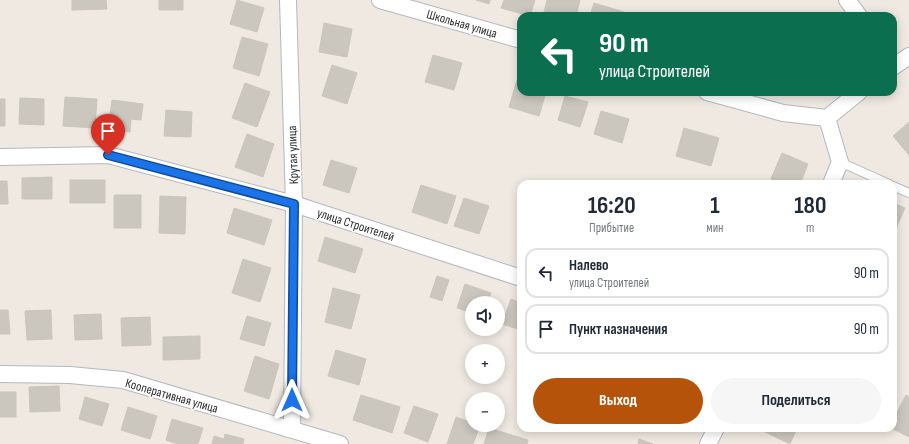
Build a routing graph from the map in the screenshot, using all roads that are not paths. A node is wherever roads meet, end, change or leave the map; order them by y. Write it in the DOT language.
graph roads {
  1 [pos="288,0"];
  2 [pos="380,0"];
  3 [pos="847,0"];
  4 [pos="856,12"];
  5 [pos="517,39"];
  6 [pos="909,56"];
  7 [pos="897,64"];
  8 [pos="721,96"];
  9 [pos="854,96"];
  10 [pos="827,118"];
  11 [pos="0,157"];
  12 [pos="840,162"];
  13 [pos="833,180"];
  14 [pos="880,180"];
  15 [pos="897,188"];
  16 [pos="909,193"];
  17 [pos="294,204"];
  18 [pos="517,277"];
  19 [pos="0,374"];
  20 [pos="292,430"];
  21 [pos="714,432"];
  22 [pos="340,444"];
  23 [pos="708,444"];
  1 -- 17 [label="street, Крутая улица"];
  2 -- 5 [label="street, Школьная улица"];
  3 -- 4 [label="street"];
  6 -- 7 [label="street"];
  8 -- 10 [label="street"];
  9 -- 10 [label="street"];
  10 -- 12 [label="street"];
  11 -- 17 [label="street, улица Строителей"];
  12 -- 13 [label="street"];
  12 -- 14 [label="lane"];
  15 -- 16 [label="lane"];
  17 -- 18 [label="street, улица Строителей"];
  17 -- 20 [label="street, Крутая улица"];
  19 -- 20 [label="street, Кооперативная улица"];
  20 -- 22 [label="street, Кооперативная улица"];
  21 -- 23 [label="street"];
}
